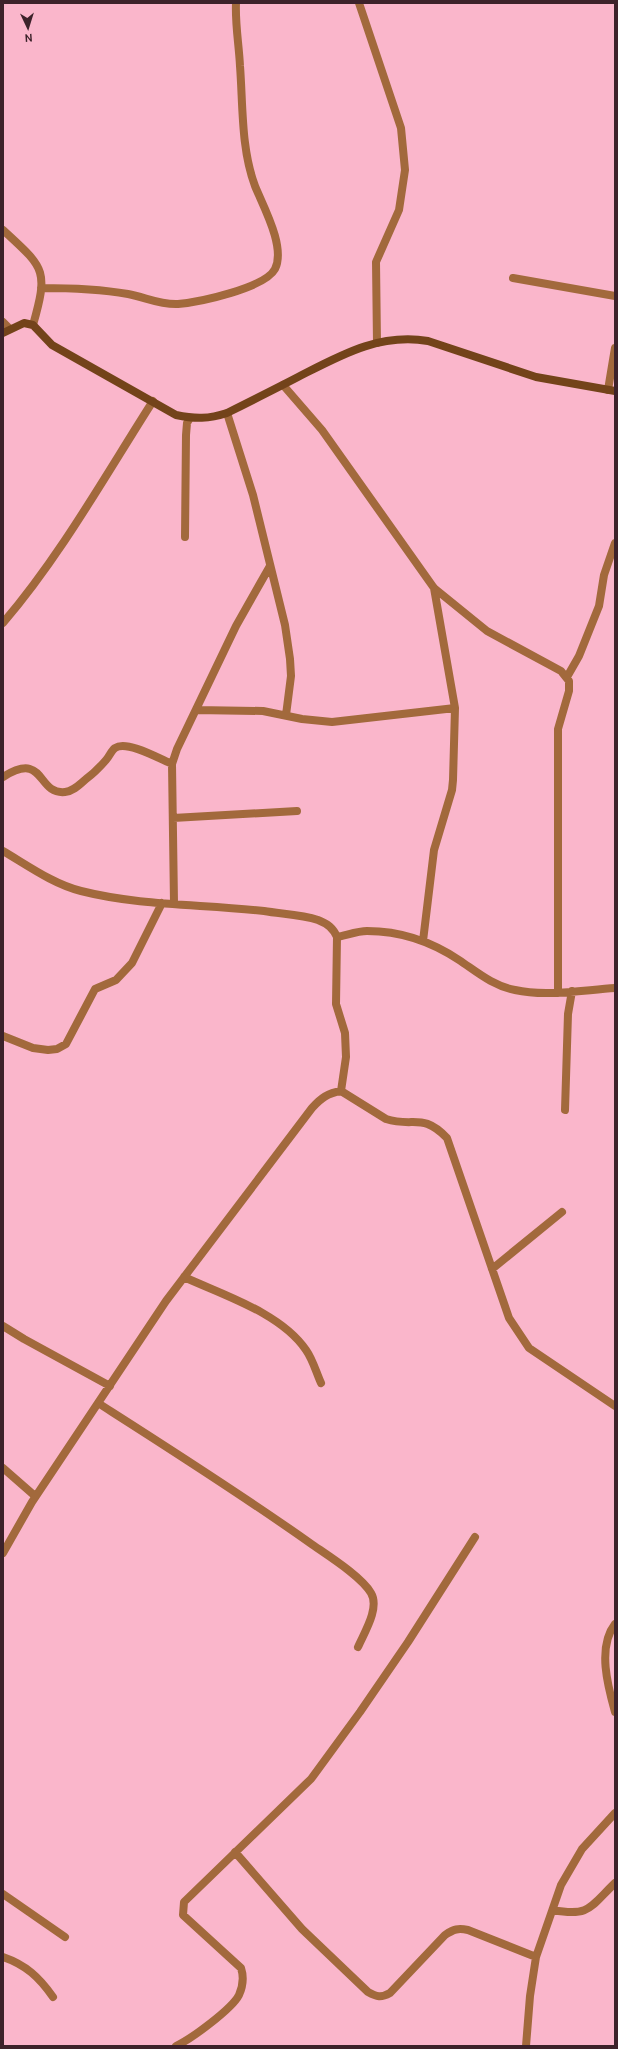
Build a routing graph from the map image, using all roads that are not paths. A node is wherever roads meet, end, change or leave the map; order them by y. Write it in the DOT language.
graph roads {
  1 [pos="236,3"];
  2 [pos="359,3"];
  3 [pos="3,230"];
  4 [pos="513,278"];
  5 [pos="41,288"];
  6 [pos="615,296"];
  7 [pos="3,322"];
  8 [pos="33,325"];
  9 [pos="7,331"];
  10 [pos="377,343"];
  11 [pos="615,348"];
  12 [pos="283,385"];
  13 [pos="612,391"];
  14 [pos="153,401"];
  15 [pos="227,413"];
  16 [pos="190,418"];
  17 [pos="185,537"];
  18 [pos="615,543"];
  19 [pos="270,566"];
  20 [pos="434,588"];
  21 [pos="3,623"];
  22 [pos="567,677"];
  23 [pos="455,708"];
  24 [pos="196,710"];
  25 [pos="286,715"];
  26 [pos="172,764"];
  27 [pos="3,777"];
  28 [pos="297,811"];
  29 [pos="173,818"];
  30 [pos="4,853"];
  31 [pos="162,903"];
  32 [pos="174,904"];
  33 [pos="337,937"];
  34 [pos="423,941"];
  35 [pos="615,988"];
  36 [pos="572,991"];
  37 [pos="558,993"];
  38 [pos="3,1036"];
  39 [pos="341,1091"];
  40 [pos="565,1110"];
  41 [pos="562,1212"];
  42 [pos="492,1269"];
  43 [pos="184,1277"];
  44 [pos="3,1326"];
  45 [pos="321,1383"];
  46 [pos="110,1386"];
  47 [pos="98,1403"];
  48 [pos="615,1406"];
  49 [pos="3,1468"];
  50 [pos="35,1496"];
  51 [pos="475,1537"];
  52 [pos="3,1553"];
  53 [pos="615,1624"];
  54 [pos="358,1647"];
  55 [pos="615,1712"];
  56 [pos="615,1813"];
  57 [pos="235,1852"];
  58 [pos="615,1883"];
  59 [pos="3,1894"];
  60 [pos="553,1910"];
  61 [pos="65,1937"];
  62 [pos="3,1957"];
  63 [pos="536,1957"];
  64 [pos="53,1997"];
  65 [pos="176,2046"];
  66 [pos="526,2046"];
  1 -- 5 [label="street"];
  2 -- 10 [label="street"];
  3 -- 5 [label="street"];
  4 -- 6 [label="street"];
  5 -- 8 [label="street"];
  7 -- 9 [label="street"];
  8 -- 9 [label="street"];
  8 -- 14 [label="street"];
  10 -- 12 [label="street"];
  10 -- 13 [label="street"];
  11 -- 13 [label="street"];
  12 -- 15 [label="street"];
  12 -- 20 [label="street"];
  14 -- 16 [label="street"];
  14 -- 21 [label="street"];
  15 -- 16 [label="street"];
  15 -- 19 [label="street"];
  16 -- 17 [label="street"];
  18 -- 22 [label="street"];
  19 -- 24 [label="street"];
  19 -- 25 [label="street"];
  20 -- 22 [label="street"];
  20 -- 23 [label="street"];
  22 -- 37 [label="street"];
  23 -- 25 [label="street"];
  23 -- 34 [label="street"];
  24 -- 25 [label="street"];
  24 -- 26 [label="street"];
  26 -- 27 [label="street"];
  26 -- 29 [label="street"];
  28 -- 29 [label="street"];
  29 -- 32 [label="street"];
  30 -- 31 [label="street"];
  31 -- 32 [label="street"];
  31 -- 38 [label="street"];
  32 -- 33 [label="street"];
  33 -- 34 [label="street"];
  33 -- 39 [label="street"];
  34 -- 37 [label="street"];
  35 -- 36 [label="street"];
  36 -- 37 [label="street"];
  36 -- 40 [label="street"];
  39 -- 42 [label="street"];
  39 -- 43 [label="street"];
  41 -- 42 [label="street"];
  42 -- 48 [label="street"];
  43 -- 45 [label="street"];
  43 -- 46 [label="street"];
  44 -- 46 [label="street"];
  46 -- 47 [label="street"];
  47 -- 50 [label="street"];
  47 -- 54 [label="street"];
  49 -- 50 [label="street"];
  50 -- 52 [label="street"];
  51 -- 57 [label="street"];
  53 -- 55 [label="street"];
  56 -- 60 [label="street"];
  57 -- 63 [label="street"];
  57 -- 65 [label="street"];
  58 -- 60 [label="street"];
  59 -- 61 [label="street"];
  60 -- 63 [label="street"];
  62 -- 64 [label="street"];
  63 -- 66 [label="street"];
}
